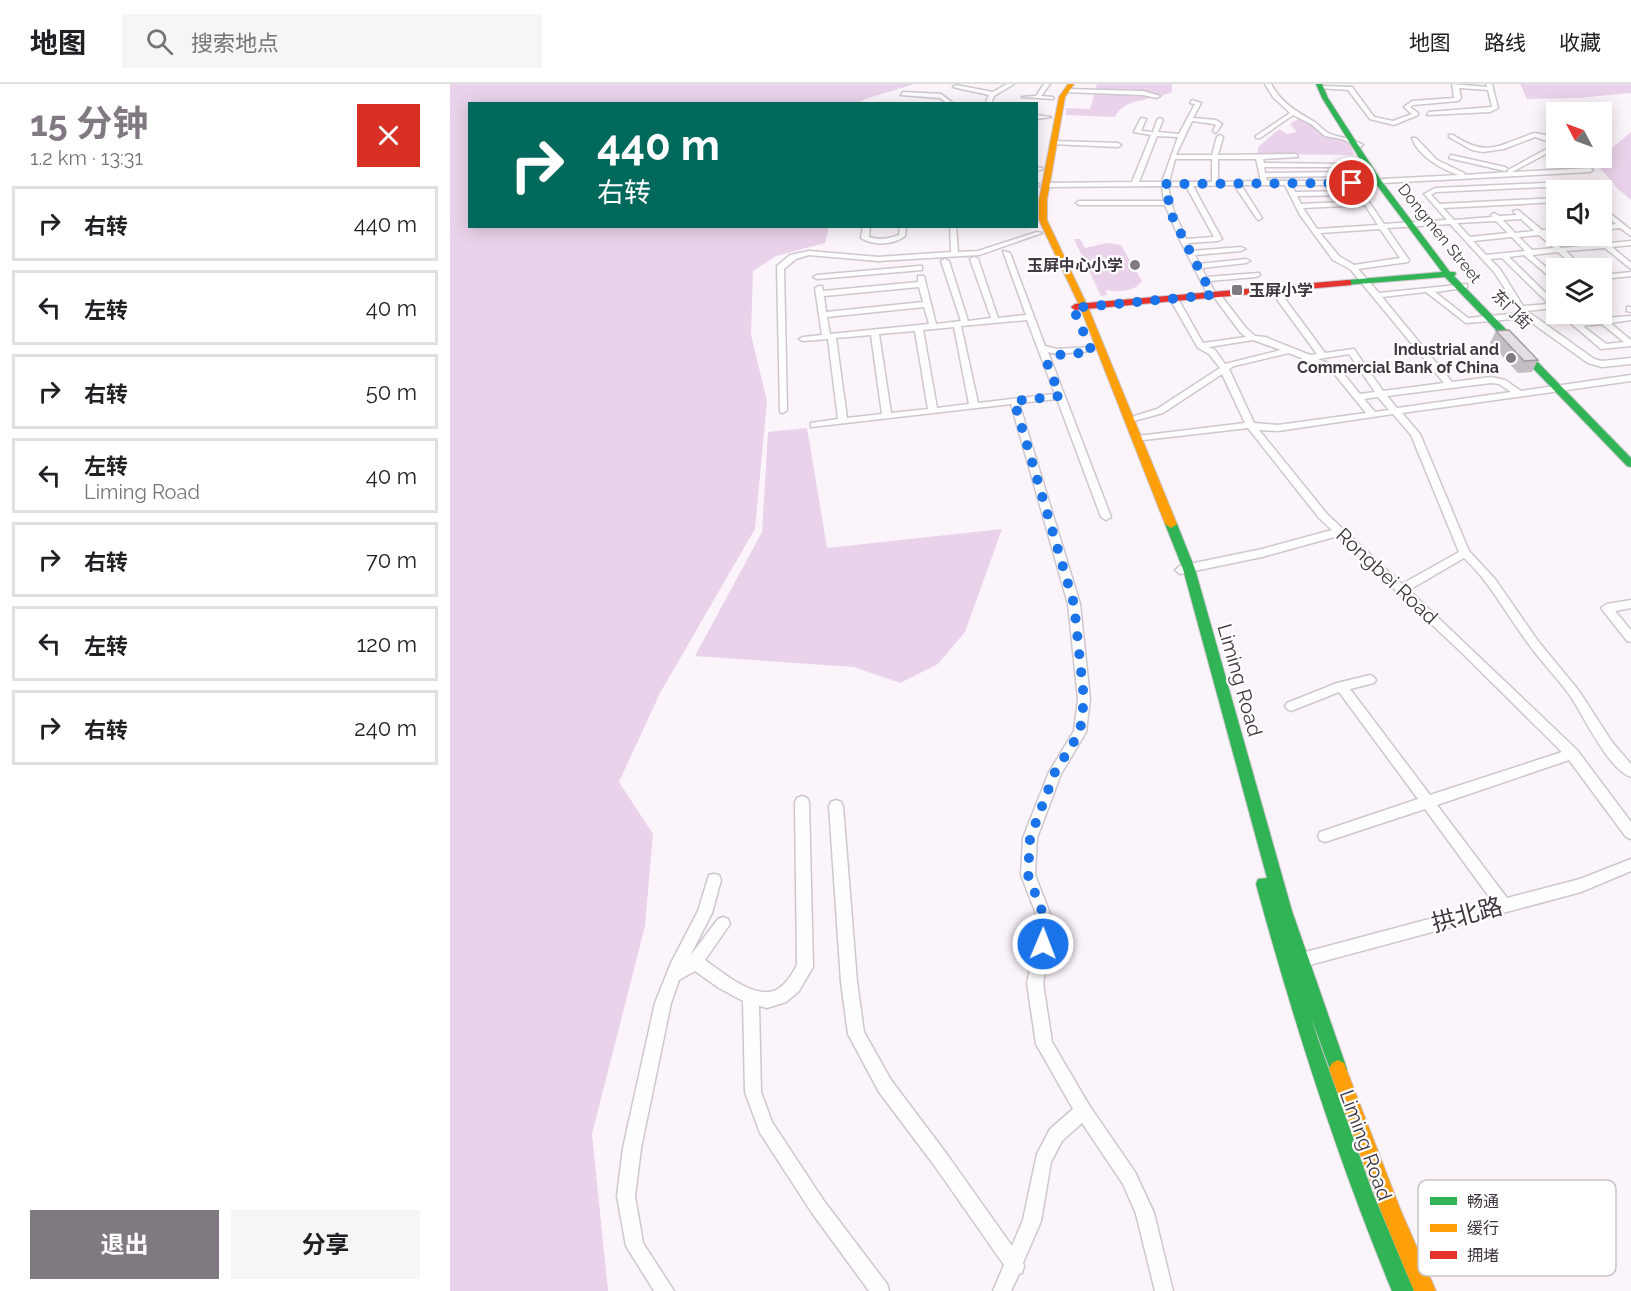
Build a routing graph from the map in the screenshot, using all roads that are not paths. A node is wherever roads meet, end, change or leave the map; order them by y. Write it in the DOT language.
graph roads {
  1 [pos="1011,84"];
  2 [pos="1035,84"];
  3 [pos="1268,84"];
  4 [pos="1350,84"];
  5 [pos="1455,85"];
  6 [pos="958,86"];
  7 [pos="1066,86"];
  8 [pos="1322,86"];
  9 [pos="1489,86"];
  10 [pos="949,91"];
  11 [pos="978,91"];
  12 [pos="1046,91"];
  13 [pos="903,94"];
  14 [pos="994,94"];
  15 [pos="1157,96"];
  16 [pos="969,97"];
  17 [pos="1025,97"];
  18 [pos="1453,101"];
  19 [pos="949,102"];
  20 [pos="989,102"];
  21 [pos="1192,102"];
  22 [pos="1470,112"];
  23 [pos="1293,113"];
  24 [pos="1429,114"];
  25 [pos="1042,117"];
  26 [pos="1143,119"];
  27 [pos="1190,119"];
  28 [pos="1160,120"];
  29 [pos="1130,125"];
  30 [pos="1140,126"];
  31 [pos="1156,131"];
  32 [pos="1182,133"];
  33 [pos="1451,136"];
  34 [pos="1258,137"];
  35 [pos="1414,139"];
  36 [pos="1356,143"];
  37 [pos="1054,144"];
  38 [pos="1118,145"];
  39 [pos="1296,156"];
  40 [pos="1174,157"];
  41 [pos="1259,157"];
  42 [pos="1451,157"];
  43 [pos="1261,165"];
  44 [pos="1038,169"];
  45 [pos="1590,170"];
  46 [pos="1511,172"];
  47 [pos="1346,174"];
  48 [pos="1469,176"];
  49 [pos="1264,179"];
  50 [pos="1383,180"];
  51 [pos="1188,183"];
  52 [pos="1215,183"];
  53 [pos="1236,183"];
  54 [pos="1352,183"];
  55 [pos="1135,184"];
  56 [pos="1165,184"];
  57 [pos="1288,184"];
  58 [pos="1039,185"];
  59 [pos="1546,185"];
  60 [pos="1493,187"];
  61 [pos="1468,189"];
  62 [pos="1358,193"];
  63 [pos="1292,194"];
  64 [pos="1546,200"];
  65 [pos="1508,202"];
  66 [pos="1079,203"];
  67 [pos="1169,203"];
  68 [pos="1365,203"];
  69 [pos="1483,204"];
  70 [pos="1462,205"];
  71 [pos="1298,206"];
  72 [pos="1437,206"];
  73 [pos="1521,217"];
  74 [pos="1258,218"];
  75 [pos="1612,218"];
  76 [pos="1497,219"];
  77 [pos="1478,221"];
  78 [pos="1453,224"];
  79 [pos="1413,226"];
  80 [pos="1620,226"];
  81 [pos="1381,227"];
  82 [pos="1612,227"];
  83 [pos="867,228"];
  84 [pos="903,228"];
  85 [pos="953,228"];
  86 [pos="1038,230"];
  87 [pos="1315,231"];
  88 [pos="1546,232"];
  89 [pos="1538,233"];
  90 [pos="1631,234"];
  91 [pos="1511,236"];
  92 [pos="1484,237"];
  93 [pos="1468,239"];
  94 [pos="1185,241"];
  95 [pos="1631,243"];
  96 [pos="1612,245"];
  97 [pos="1607,246"];
  98 [pos="1241,249"];
  99 [pos="1558,250"];
  100 [pos="1006,253"];
  101 [pos="1191,253"];
  102 [pos="1528,253"];
  103 [pos="955,255"];
  104 [pos="1503,255"];
  105 [pos="1485,257"];
  106 [pos="1568,258"];
  107 [pos="974,259"];
  108 [pos="945,261"];
  109 [pos="1246,261"];
  110 [pos="1197,266"];
  111 [pos="1353,267"];
  112 [pos="1631,267"];
  113 [pos="1546,270"];
  114 [pos="1631,274"];
  115 [pos="1256,275"];
  116 [pos="1612,276"];
  117 [pos="1205,279"];
  118 [pos="1456,280"];
  119 [pos="1364,282"];
  120 [pos="923,285"];
  121 [pos="1274,290"];
  122 [pos="1428,290"];
  123 [pos="820,294"];
  124 [pos="1214,295"];
  125 [pos="1376,296"];
  126 [pos="1546,296"];
  127 [pos="1174,298"];
  128 [pos="928,304"];
  129 [pos="1078,307"];
  130 [pos="1546,307"];
  131 [pos="1524,312"];
  132 [pos="1631,312"];
  133 [pos="823,315"];
  134 [pos="1030,316"];
  135 [pos="1612,318"];
  136 [pos="1496,319"];
  137 [pos="995,320"];
  138 [pos="961,323"];
  139 [pos="1576,324"];
  140 [pos="1608,324"];
  141 [pos="933,326"];
  142 [pos="918,328"];
  143 [pos="875,332"];
  144 [pos="829,337"];
  145 [pos="1253,338"];
  146 [pos="803,339"];
  147 [pos="1631,344"];
  148 [pos="1201,346"];
  149 [pos="1041,347"];
  150 [pos="1091,350"];
  151 [pos="1290,350"];
  152 [pos="1323,356"];
  153 [pos="1309,357"];
  154 [pos="1631,361"];
  155 [pos="1047,363"];
  156 [pos="1224,368"];
  157 [pos="1631,378"];
  158 [pos="1450,385"];
  159 [pos="1560,388"];
  160 [pos="1518,393"];
  161 [pos="1380,394"];
  162 [pos="1060,396"];
  163 [pos="1359,397"];
  164 [pos="1014,401"];
  165 [pos="974,406"];
  166 [pos="783,410"];
  167 [pos="1394,410"];
  168 [pos="933,411"];
  169 [pos="1372,414"];
  170 [pos="887,416"];
  171 [pos="1130,419"];
  172 [pos="843,422"];
  173 [pos="814,425"];
  174 [pos="1250,425"];
  175 [pos="1138,439"];
  176 [pos="1631,457"];
  177 [pos="1631,464"];
  178 [pos="1106,517"];
  179 [pos="1338,532"];
  180 [pos="1465,553"];
  181 [pos="1185,570"];
  182 [pos="1402,589"];
  183 [pos="1631,604"];
  184 [pos="1631,638"];
  185 [pos="1370,680"];
  186 [pos="1341,686"];
  187 [pos="1291,706"];
  188 [pos="1572,754"];
  189 [pos="1631,772"];
  190 [pos="802,802"];
  191 [pos="1428,802"];
  192 [pos="836,806"];
  193 [pos="1631,833"];
  194 [pos="1326,836"];
  195 [pos="1631,865"];
  196 [pos="714,880"];
  197 [pos="1504,905"];
  198 [pos="723,924"];
  199 [pos="1302,960"];
  200 [pos="695,962"];
  201 [pos="673,975"];
  202 [pos="751,999"];
  203 [pos="1083,1111"];
  204 [pos="1014,1266"];
  205 [pos="1418,1275"];
  206 [pos="1419,1276"];
  207 [pos="665,1291"];
  208 [pos="880,1291"];
  209 [pos="1002,1291"];
  210 [pos="1164,1291"];
  211 [pos="1403,1291"];
  212 [pos="1425,1291"];
  1 -- 14 [label="street"];
  2 -- 12 [label="street"];
  3 -- 23 [label="street"];
  4 -- 8 [label="street"];
  5 -- 9 [label="street"];
  5 -- 18 [label="street"];
  6 -- 10 [label="street"];
  6 -- 11 [label="street"];
  7 -- 12 [label="street, Liming Road"];
  7 -- 15 [label="street"];
  7 -- 37 [label="street, Liming Road"];
  8 -- 18 [label="street"];
  8 -- 36 [label="street, Dongmen Street"];
  9 -- 22 [label="street"];
  11 -- 14 [label="street"];
  11 -- 16 [label="street"];
  12 -- 17 [label="street"];
  12 -- 25 [label="street, Liming Road"];
  13 -- 19 [label="street"];
  14 -- 20 [label="street"];
  18 -- 22 [label="street"];
  21 -- 27 [label="street"];
  22 -- 24 [label="street"];
  23 -- 34 [label="street"];
  23 -- 36 [label="street"];
  25 -- 44 [label="street, Liming Road"];
  26 -- 30 [label="street"];
  27 -- 32 [label="street"];
  27 -- 52 [label="street"];
  28 -- 31 [label="street"];
  29 -- 30 [label="street"];
  30 -- 31 [label="street"];
  31 -- 32 [label="street"];
  31 -- 55 [label="street"];
  32 -- 40 [label="street"];
  33 -- 46 [label="street"];
  35 -- 48 [label="street"];
  36 -- 50 [label="street, 东门街"];
  36 -- 79 [label="street, Dongmen Street"];
  37 -- 38 [label="street"];
  37 -- 58 [label="street, Liming Road"];
  39 -- 41 [label="street"];
  40 -- 41 [label="street"];
  40 -- 56 [label="street"];
  41 -- 43 [label="street"];
  42 -- 46 [label="street"];
  43 -- 47 [label="street"];
  43 -- 49 [label="street"];
  44 -- 58 [label="street, Liming Road"];
  45 -- 46 [label="street"];
  46 -- 48 [label="street"];
  47 -- 49 [label="street"];
  47 -- 54 [label="street"];
  48 -- 50 [label="street"];
  49 -- 53 [label="street"];
  49 -- 57 [label="street"];
  50 -- 79 [label="street, 东门街"];
  51 -- 52 [label="street"];
  51 -- 56 [label="street"];
  51 -- 94 [label="street"];
  52 -- 53 [label="street"];
  53 -- 74 [label="street"];
  54 -- 57 [label="street"];
  54 -- 62 [label="street"];
  55 -- 56 [label="street"];
  55 -- 58 [label="street"];
  56 -- 67 [label="street"];
  57 -- 63 [label="street"];
  58 -- 129 [label="street, Liming Road"];
  59 -- 60 [label="street"];
  60 -- 61 [label="street"];
  60 -- 65 [label="street"];
  61 -- 69 [label="street"];
  61 -- 72 [label="street"];
  62 -- 63 [label="street"];
  62 -- 68 [label="street"];
  63 -- 71 [label="street"];
  64 -- 65 [label="street"];
  65 -- 69 [label="street"];
  65 -- 73 [label="street"];
  66 -- 67 [label="street"];
  67 -- 94 [label="street"];
  68 -- 71 [label="street"];
  68 -- 81 [label="street"];
  69 -- 70 [label="street"];
  69 -- 76 [label="street"];
  70 -- 72 [label="street"];
  70 -- 77 [label="street"];
  71 -- 87 [label="street"];
  72 -- 78 [label="street"];
  73 -- 76 [label="street"];
  73 -- 89 [label="street"];
  75 -- 80 [label="street"];
  76 -- 77 [label="street"];
  76 -- 91 [label="street"];
  77 -- 78 [label="street"];
  77 -- 92 [label="street"];
  78 -- 79 [label="street"];
  78 -- 93 [label="street"];
  79 -- 81 [label="street"];
  79 -- 118 [label="street, 东门街"];
  80 -- 82 [label="street"];
  80 -- 90 [label="street"];
  81 -- 87 [label="street"];
  81 -- 111 [label="street"];
  83 -- 84 [label="street"];
  85 -- 103 [label="street"];
  86 -- 103 [label="street"];
  86 -- 129 [label="street, Liming Road"];
  87 -- 111 [label="street"];
  88 -- 89 [label="street"];
  89 -- 91 [label="street"];
  89 -- 99 [label="street"];
  91 -- 92 [label="street"];
  91 -- 102 [label="street"];
  92 -- 93 [label="street"];
  93 -- 105 [label="street"];
  94 -- 101 [label="street"];
  95 -- 96 [label="street"];
  97 -- 99 [label="street"];
  97 -- 112 [label="street"];
  98 -- 101 [label="street"];
  99 -- 102 [label="street"];
  99 -- 106 [label="street"];
  100 -- 134 [label="street"];
  101 -- 110 [label="street"];
  102 -- 104 [label="street"];
  102 -- 113 [label="street"];
  103 -- 166 [label="street"];
  104 -- 105 [label="street"];
  104 -- 126 [label="street"];
  105 -- 131 [label="street"];
  107 -- 137 [label="street"];
  108 -- 138 [label="street"];
  109 -- 110 [label="street"];
  110 -- 117 [label="street"];
  111 -- 119 [label="street"];
  114 -- 116 [label="street"];
  115 -- 117 [label="street"];
  117 -- 124 [label="street"];
  118 -- 119 [label="street"];
  118 -- 122 [label="street"];
  118 -- 136 [label="street, 东门街"];
  119 -- 121 [label="street"];
  119 -- 125 [label="street"];
  120 -- 123 [label="street"];
  120 -- 123 [label="street"];
  120 -- 128 [label="street"];
  121 -- 124 [label="street"];
  121 -- 152 [label="street"];
  122 -- 125 [label="street"];
  122 -- 136 [label="street"];
  123 -- 133 [label="street"];
  124 -- 127 [label="street"];
  124 -- 145 [label="street"];
  125 -- 158 [label="street"];
  127 -- 129 [label="street"];
  127 -- 148 [label="street, Rongbei Road"];
  128 -- 133 [label="street"];
  128 -- 141 [label="street"];
  129 -- 150 [label="street, Liming Road"];
  129 -- 171 [label="street, Liming Road"];
  130 -- 131 [label="street"];
  131 -- 136 [label="street"];
  131 -- 154 [label="street"];
  132 -- 135 [label="street"];
  133 -- 144 [label="street"];
  134 -- 137 [label="street"];
  134 -- 149 [label="street"];
  136 -- 159 [label="street, 东门街"];
  137 -- 138 [label="street"];
  138 -- 141 [label="street"];
  138 -- 165 [label="street"];
  139 -- 147 [label="street"];
  140 -- 147 [label="street"];
  141 -- 142 [label="street"];
  142 -- 143 [label="street"];
  142 -- 168 [label="street"];
  143 -- 144 [label="street"];
  143 -- 170 [label="street"];
  144 -- 146 [label="street"];
  144 -- 172 [label="street"];
  145 -- 148 [label="street"];
  145 -- 151 [label="street"];
  148 -- 156 [label="street, Rongbei Road"];
  149 -- 150 [label="street"];
  149 -- 155 [label="street"];
  150 -- 155 [label="street"];
  150 -- 181 [label="street, Liming Road"];
  151 -- 153 [label="street"];
  151 -- 156 [label="street"];
  152 -- 153 [label="street"];
  152 -- 161 [label="street"];
  153 -- 163 [label="street"];
  155 -- 162 [label="street"];
  156 -- 171 [label="street"];
  156 -- 174 [label="street, Rongbei Road"];
  157 -- 159 [label="street"];
  158 -- 160 [label="street"];
  158 -- 161 [label="street"];
  159 -- 160 [label="street"];
  159 -- 176 [label="street, 东门街"];
  159 -- 177 [label="street"];
  160 -- 167 [label="street"];
  161 -- 163 [label="street"];
  161 -- 167 [label="street"];
  162 -- 164 [label="street"];
  162 -- 178 [label="street"];
  163 -- 169 [label="street"];
  164 -- 165 [label="street"];
  164 -- 203 [label="street"];
  165 -- 168 [label="street"];
  167 -- 169 [label="street"];
  167 -- 180 [label="street"];
  168 -- 170 [label="street"];
  169 -- 174 [label="street"];
  170 -- 172 [label="street"];
  171 -- 175 [label="street, Liming Road"];
  172 -- 173 [label="street"];
  174 -- 175 [label="street"];
  174 -- 179 [label="street, Rongbei Road"];
  175 -- 181 [label="street, Liming Road"];
  179 -- 181 [label="street"];
  179 -- 182 [label="street, Rongbei Road"];
  180 -- 182 [label="street"];
  180 -- 189 [label="street"];
  181 -- 199 [label="street, Liming Road"];
  181 -- 211 [label="street, Liming Road"];
  182 -- 188 [label="street, Rongbei Road"];
  183 -- 184 [label="street"];
  185 -- 186 [label="street"];
  186 -- 187 [label="street"];
  186 -- 191 [label="street"];
  188 -- 191 [label="street"];
  188 -- 193 [label="street, Rongbei Road"];
  190 -- 202 [label="street"];
  191 -- 194 [label="street"];
  191 -- 197 [label="street"];
  192 -- 204 [label="street"];
  195 -- 197 [label="street, 拱北路"];
  196 -- 201 [label="street"];
  197 -- 199 [label="street, 拱北路"];
  198 -- 200 [label="street"];
  199 -- 205 [label="street, Liming Road"];
  200 -- 201 [label="street"];
  200 -- 202 [label="street"];
  201 -- 207 [label="street"];
  202 -- 208 [label="street"];
  203 -- 204 [label="street"];
  203 -- 210 [label="street"];
  204 -- 209 [label="street"];
  206 -- 212 [label="street, Liming Road"];
}
